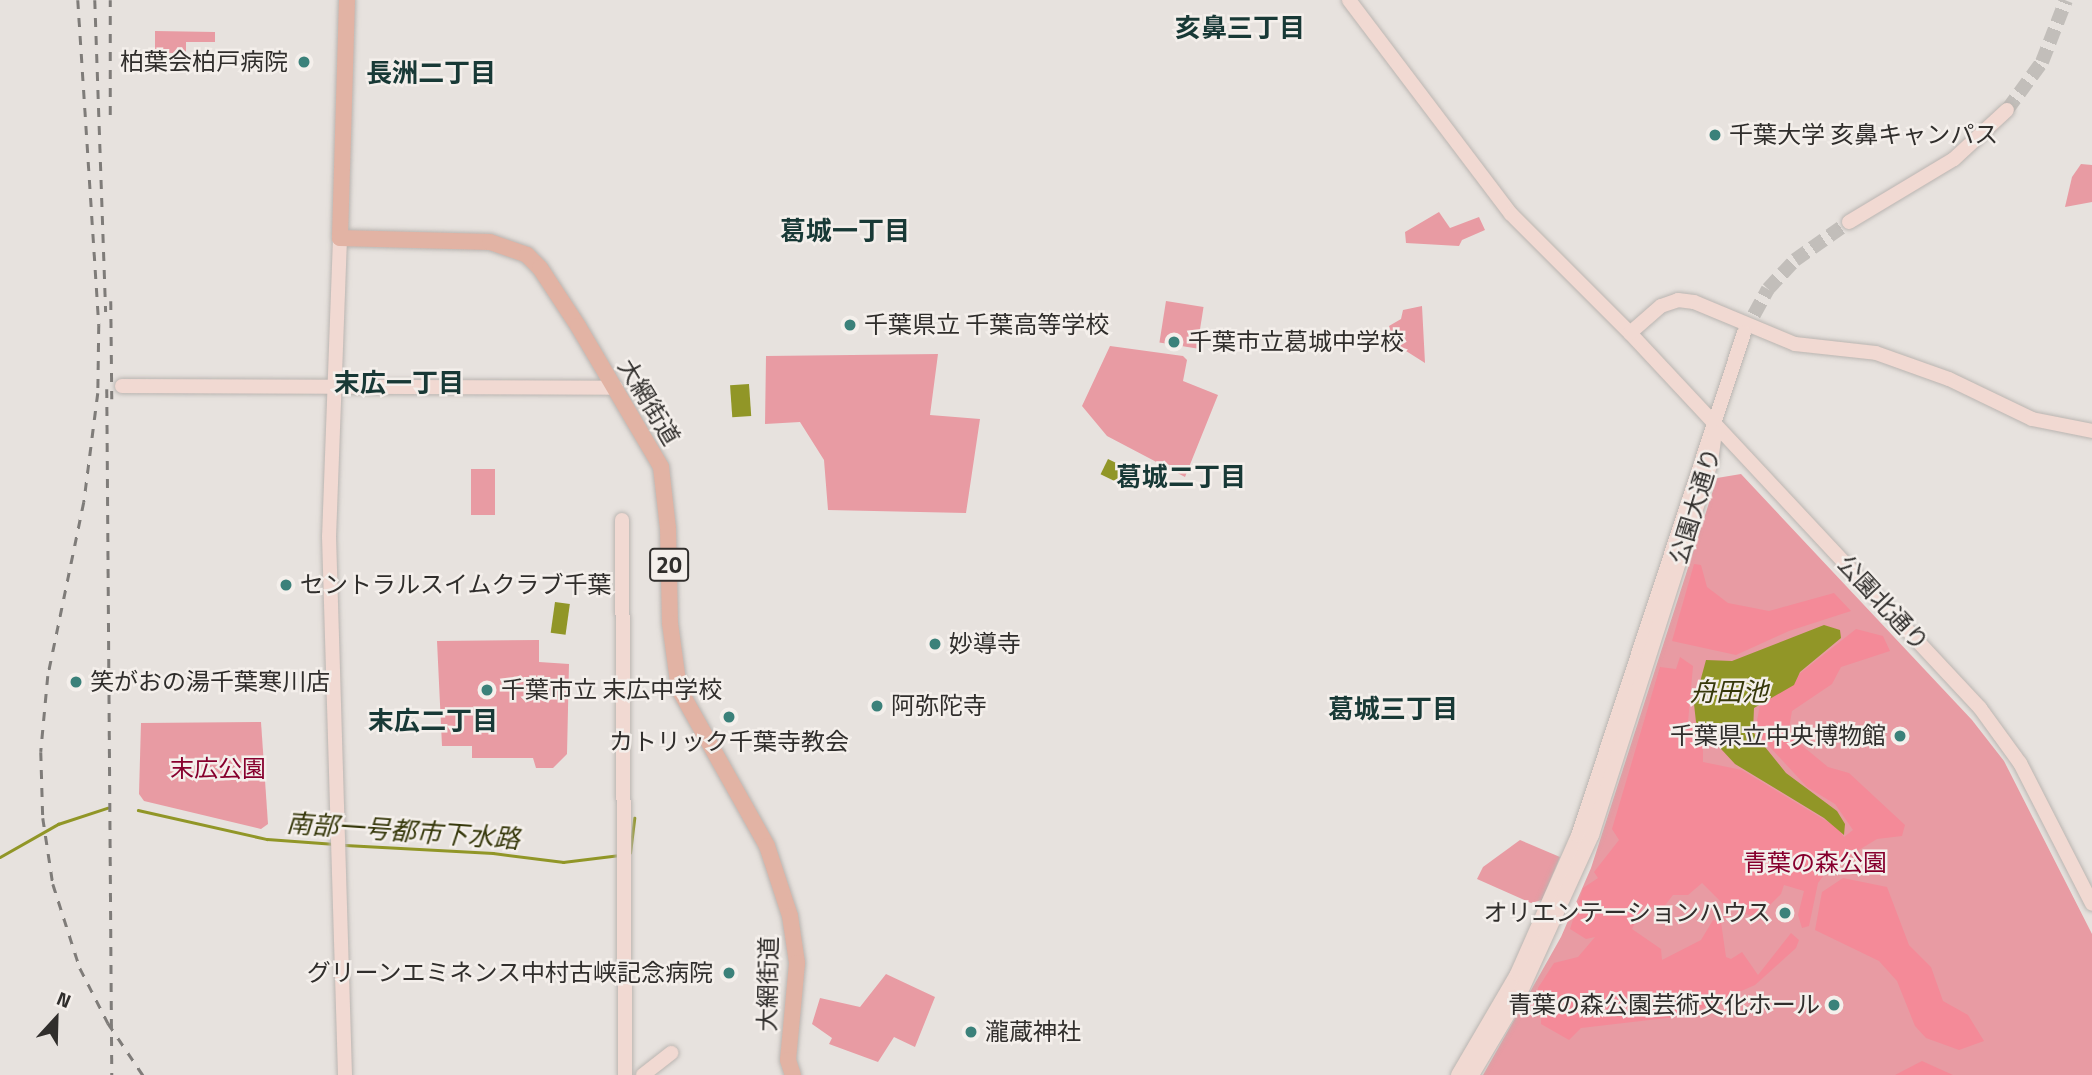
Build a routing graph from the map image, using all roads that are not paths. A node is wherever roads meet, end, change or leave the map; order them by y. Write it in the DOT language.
graph roads {
  1 [pos="347,0"];
  2 [pos="1349,0"];
  3 [pos="2007,110"];
  4 [pos="1849,222"];
  5 [pos="340,237"];
  6 [pos="1630,333"];
  7 [pos="1744,333"];
  8 [pos="122,386"];
  9 [pos="334,387"];
  10 [pos="616,388"];
  11 [pos="1714,427"];
  12 [pos="2092,431"];
  13 [pos="622,520"];
  14 [pos="2092,904"];
  15 [pos="1549,921"];
  16 [pos="671,1053"];
  17 [pos="345,1075"];
  18 [pos="625,1075"];
  19 [pos="643,1075"];
  20 [pos="793,1075"];
  21 [pos="1458,1075"];
  22 [pos="1472,1075"];
  1 -- 5 [label="main road"];
  2 -- 6 [label="street, 公園北通り"];
  3 -- 4 [label="street"];
  5 -- 9 [label="street"];
  5 -- 10 [label="main road, 大網街道 / 20"];
  6 -- 11 [label="street, 公園北通り"];
  6 -- 12 [label="street"];
  7 -- 11 [label="street"];
  8 -- 9 [label="street"];
  9 -- 10 [label="street"];
  9 -- 17 [label="street"];
  10 -- 20 [label="main road, 大網街道 / 20"];
  11 -- 14 [label="street, 公園北通り"];
  11 -- 15 [label="street, 公園大通り"];
  11 -- 15 [label="street, 公園大通り"];
  13 -- 18 [label="street"];
  15 -- 21 [label="street, 公園大通り"];
  15 -- 22 [label="street, 公園大通り"];
  16 -- 19 [label="street"];
}
